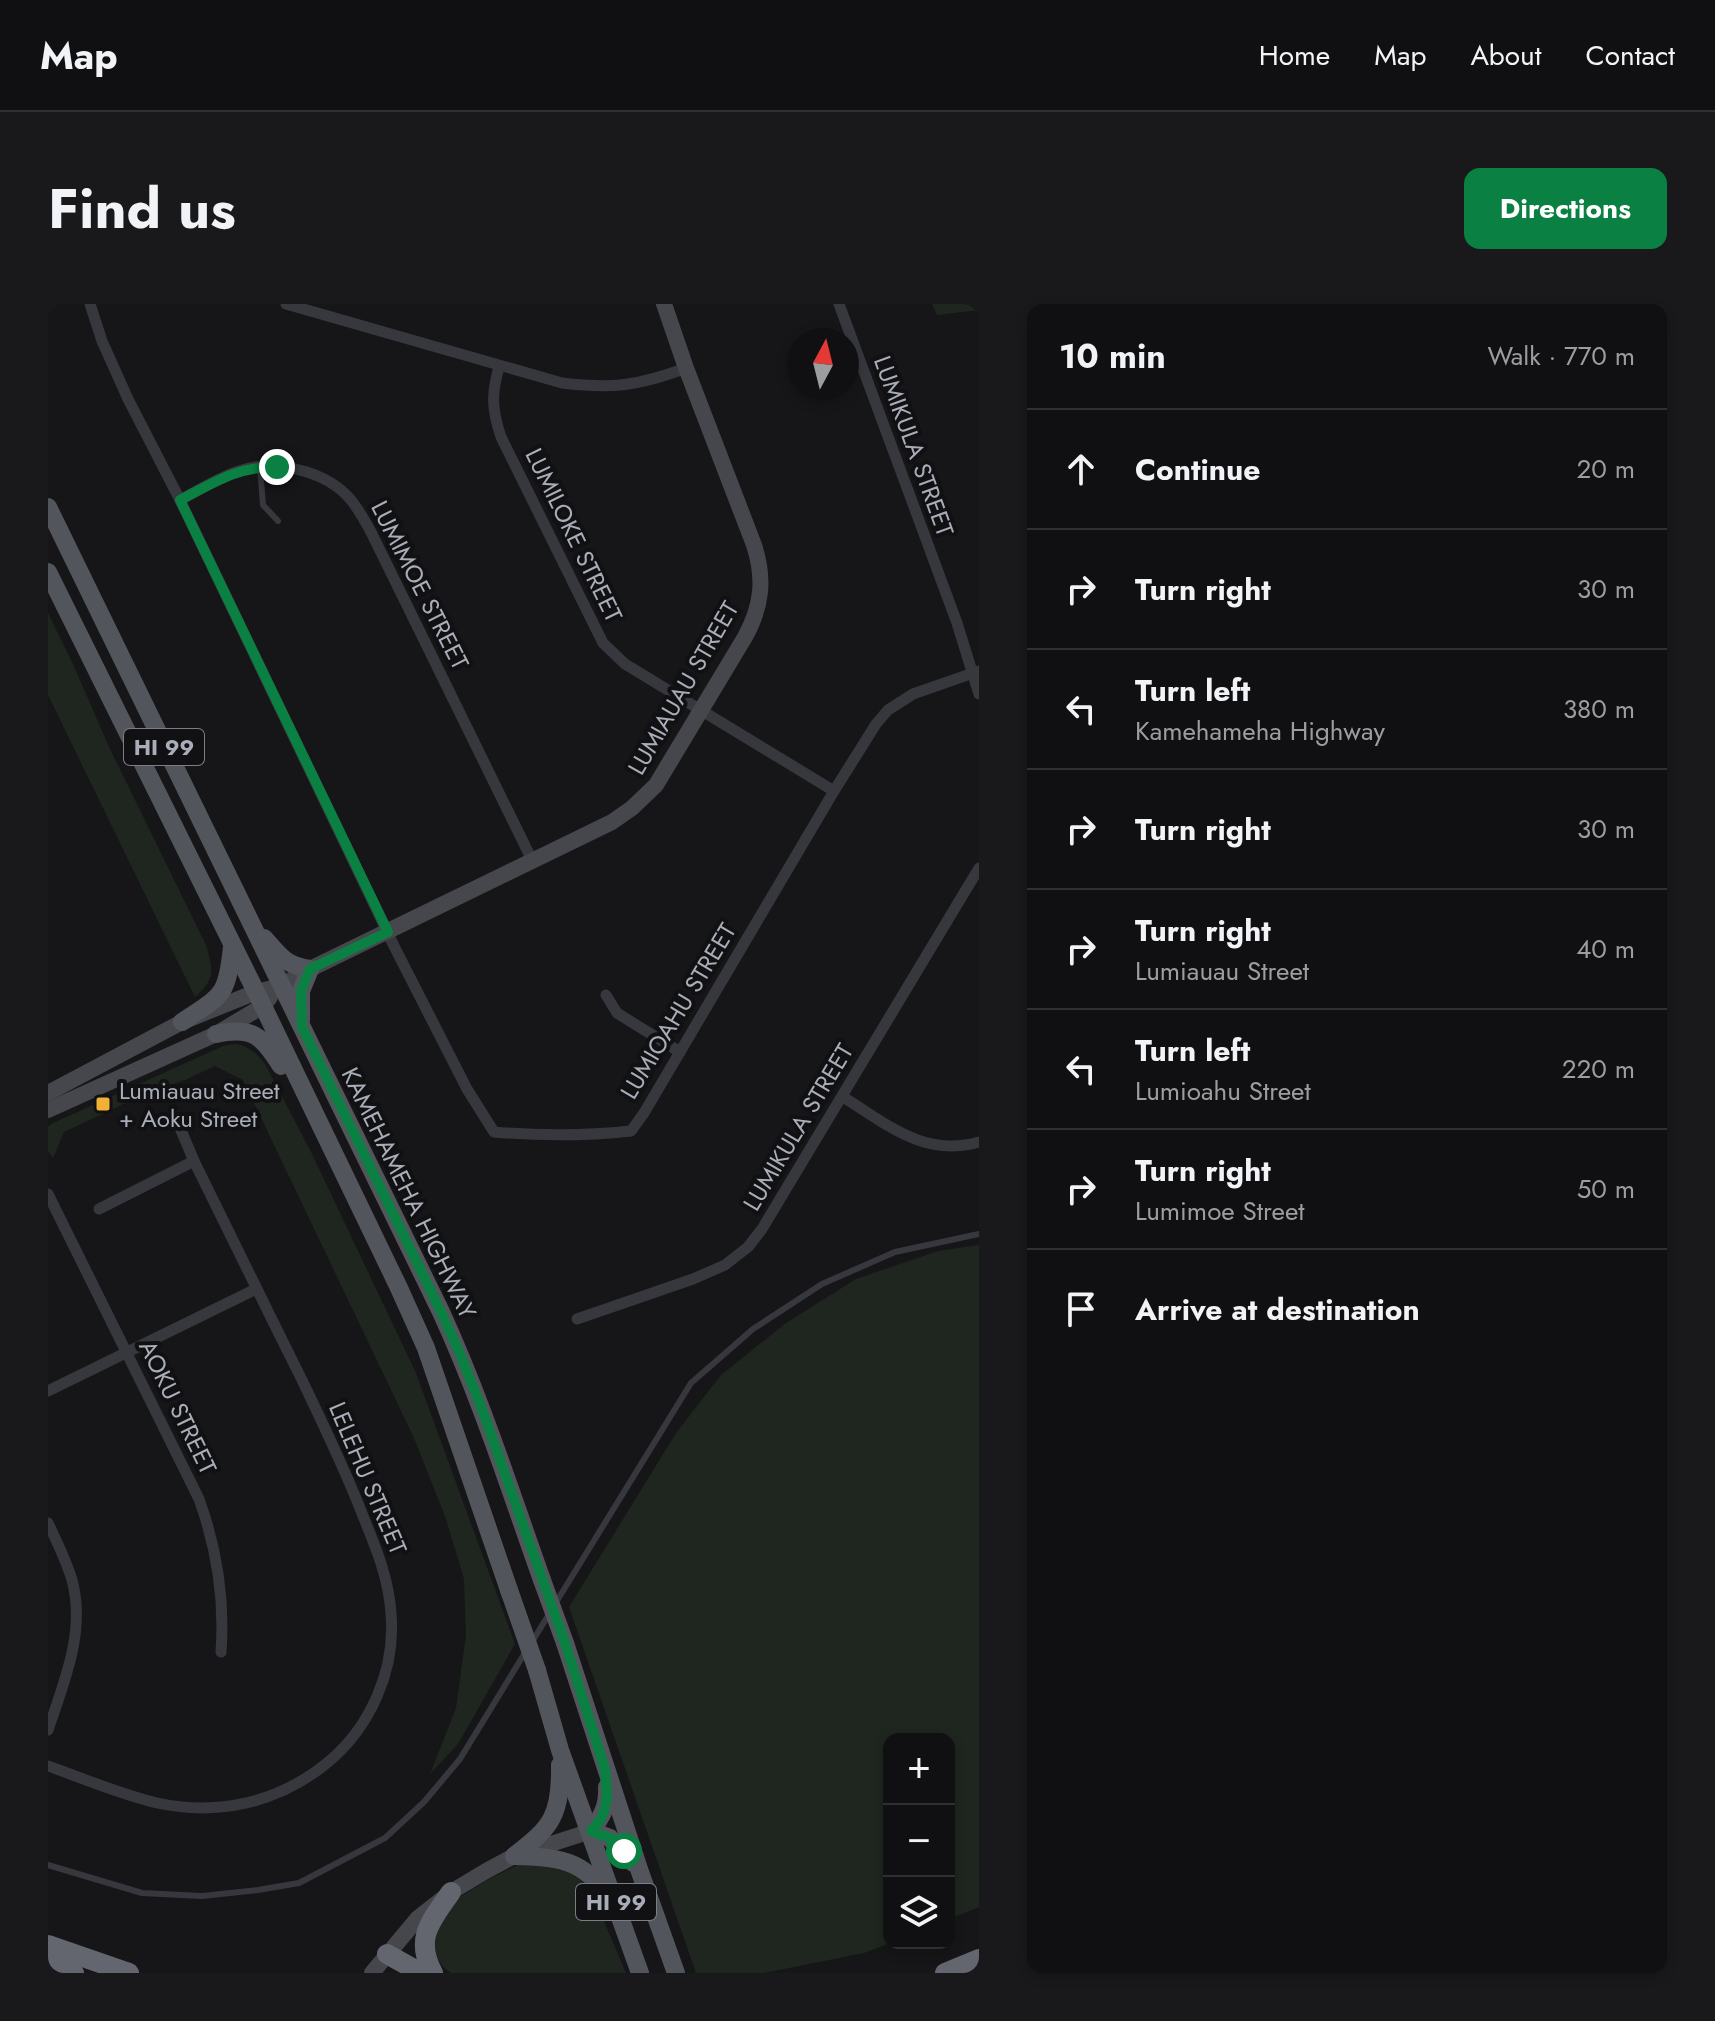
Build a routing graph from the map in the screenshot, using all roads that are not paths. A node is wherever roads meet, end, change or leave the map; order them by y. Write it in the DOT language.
graph roads {
  1 [pos="90,304"];
  2 [pos="286,304"];
  3 [pos="664,304"];
  4 [pos="839,304"];
  5 [pos="499,367"];
  6 [pos="686,368"];
  7 [pos="260,467"];
  8 [pos="180,500"];
  9 [pos="48,507"];
  10 [pos="278,521"];
  11 [pos="48,572"];
  12 [pos="976,672"];
  13 [pos="979,694"];
  14 [pos="702,710"];
  15 [pos="834,791"];
  16 [pos="532,860"];
  17 [pos="979,868"];
  18 [pos="251,925"];
  19 [pos="388,932"];
  20 [pos="232,947"];
  21 [pos="310,969"];
  22 [pos="281,986"];
  23 [pos="606,995"];
  24 [pos="259,999"];
  25 [pos="182,1022"];
  26 [pos="302,1027"];
  27 [pos="216,1034"];
  28 [pos="680,1052"];
  29 [pos="301,1088"];
  30 [pos="48,1093"];
  31 [pos="843,1097"];
  32 [pos="48,1110"];
  33 [pos="175,1116"];
  34 [pos="979,1142"];
  35 [pos="194,1161"];
  36 [pos="48,1194"];
  37 [pos="99,1209"];
  38 [pos="979,1234"];
  39 [pos="256,1289"];
  40 [pos="577,1319"];
  41 [pos="127,1353"];
  42 [pos="48,1391"];
  43 [pos="48,1523"];
  44 [pos="221,1652"];
  45 [pos="48,1730"];
  46 [pos="560,1750"];
  47 [pos="48,1766"];
  48 [pos="605,1769"];
  49 [pos="591,1831"];
  50 [pos="514,1856"];
  51 [pos="48,1865"];
  52 [pos="640,1872"];
  53 [pos="451,1892"];
  54 [pos="617,1907"];
  55 [pos="48,1945"];
  56 [pos="387,1954"];
  57 [pos="979,1959"];
  58 [pos="48,1964"];
  59 [pos="676,1972"];
  60 [pos="74,1973"];
  61 [pos="129,1973"];
  62 [pos="372,1973"];
  63 [pos="421,1973"];
  64 [pos="433,1973"];
  65 [pos="640,1973"];
  66 [pos="945,1973"];
  1 -- 8 [label="street, LUMIOAHU STREET"];
  2 -- 5 [label="street"];
  3 -- 6 [label="street, LUMIAUAU STREET"];
  4 -- 12 [label="street, LUMIKULA STREET"];
  5 -- 6 [label="street"];
  5 -- 14 [label="street, LUMILOKE STREET"];
  6 -- 14 [label="street, LUMIAUAU STREET"];
  7 -- 8 [label="street, LUMIMOE STREET"];
  7 -- 10 [label="lane"];
  7 -- 16 [label="street, LUMIMOE STREET"];
  8 -- 19 [label="street, LUMIOAHU STREET"];
  9 -- 18 [label="main road, KAMEHAMEHA HIGHWAY / HI 99"];
  11 -- 20 [label="main road, KAMEHAMEHA HIGHWAY / HI 99"];
  12 -- 13 [label="street, LUMIKULA STREET"];
  12 -- 15 [label="street, LUMIOAHU STREET"];
  14 -- 15 [label="street, LUMILOKE STREET"];
  14 -- 16 [label="street, LUMIAUAU STREET"];
  15 -- 28 [label="street, LUMIOAHU STREET"];
  16 -- 19 [label="street, LUMIAUAU STREET"];
  17 -- 31 [label="street, LUMIKULA STREET"];
  18 -- 21 [label="main road"];
  18 -- 22 [label="main road, KAMEHAMEHA HIGHWAY / HI 99"];
  19 -- 21 [label="street, LUMIAUAU STREET"];
  19 -- 28 [label="street, LUMIOAHU STREET"];
  20 -- 24 [label="main road, KAMEHAMEHA HIGHWAY / HI 99"];
  20 -- 25 [label="main road"];
  21 -- 22 [label="street, LUMIAUAU STREET"];
  21 -- 26 [label="main road"];
  22 -- 24 [label="street, LUMIAUAU STREET"];
  22 -- 26 [label="main road, KAMEHAMEHA HIGHWAY / HI 99"];
  23 -- 28 [label="street"];
  24 -- 25 [label="street, LUMIAUAU STREET"];
  24 -- 27 [label="street, LUMIAUAU STREET"];
  24 -- 29 [label="main road, KAMEHAMEHA HIGHWAY / HI 99"];
  25 -- 30 [label="street, LUMIAUAU STREET"];
  26 -- 48 [label="main road, KAMEHAMEHA HIGHWAY / HI 99, bridge"];
  27 -- 29 [label="main road"];
  27 -- 32 [label="street, LUMIAUAU STREET"];
  29 -- 46 [label="main road, KAMEHAMEHA HIGHWAY / HI 99, bridge"];
  31 -- 34 [label="street"];
  31 -- 40 [label="street, LUMIKULA STREET"];
  33 -- 35 [label="street, LELEHU STREET"];
  35 -- 37 [label="street"];
  35 -- 39 [label="street, LELEHU STREET"];
  36 -- 41 [label="street, AOKU STREET"];
  38 -- 51 [label="lane"];
  39 -- 41 [label="street"];
  39 -- 47 [label="street, LELEHU STREET"];
  41 -- 42 [label="street"];
  41 -- 44 [label="street, AOKU STREET"];
  43 -- 45 [label="street"];
  46 -- 49 [label="main road, KAMEHAMEHA HIGHWAY / HI 99"];
  46 -- 50 [label="main road"];
  48 -- 49 [label="main road"];
  48 -- 52 [label="main road, KAMEHAMEHA HIGHWAY / HI 99"];
  49 -- 50 [label="street"];
  49 -- 52 [label="main road"];
  49 -- 54 [label="main road, KAMEHAMEHA HIGHWAY / HI 99"];
  50 -- 53 [label="street"];
  50 -- 54 [label="main road"];
  52 -- 59 [label="main road, KAMEHAMEHA HIGHWAY / HI 99"];
  53 -- 56 [label="street"];
  53 -- 64 [label="highway"];
  54 -- 65 [label="main road, KAMEHAMEHA HIGHWAY / HI 99"];
  55 -- 61 [label="highway"];
  56 -- 62 [label="street"];
  56 -- 63 [label="highway"];
  57 -- 66 [label="highway"];
  58 -- 60 [label="highway"];
}
